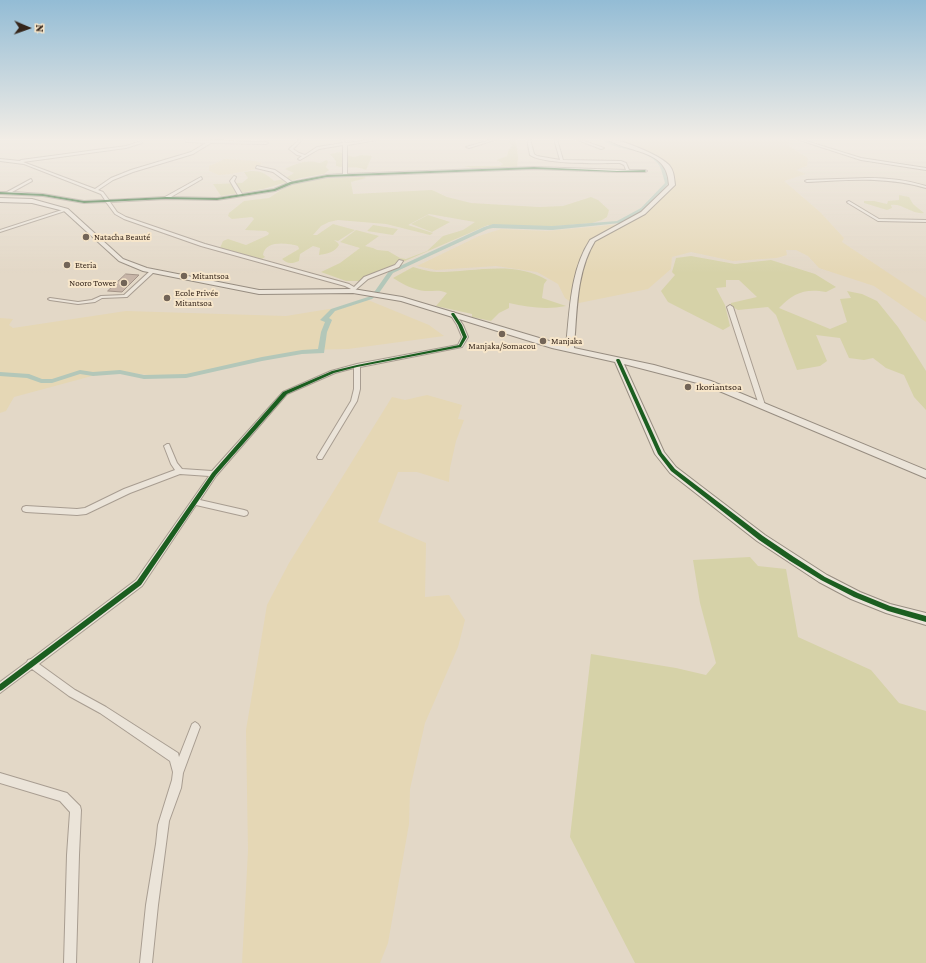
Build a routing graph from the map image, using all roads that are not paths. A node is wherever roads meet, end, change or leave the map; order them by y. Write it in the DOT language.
graph roads {
  1 [pos="24,184"];
  2 [pos="80,184"];
  3 [pos="103,184"];
  4 [pos="191,184"];
  5 [pos="234,184"];
  6 [pos="289,184"];
  7 [pos="672,184"];
  8 [pos="831,184"];
  9 [pos="834,186"];
  10 [pos="96,190"];
  11 [pos="0,193"];
  12 [pos="8,193"];
  13 [pos="241,196"];
  14 [pos="166,198"];
  15 [pos="0,200"];
  16 [pos="108,201"];
  17 [pos="849,202"];
  18 [pos="66,210"];
  19 [pos="926,221"];
  20 [pos="0,231"];
  21 [pos="402,261"];
  22 [pos="152,272"];
  23 [pos="354,290"];
  24 [pos="50,299"];
  25 [pos="730,307"];
  26 [pos="453,314"];
  27 [pos="570,349"];
  28 [pos="618,360"];
  29 [pos="357,366"];
  30 [pos="762,405"];
  31 [pos="167,446"];
  32 [pos="320,457"];
  33 [pos="180,471"];
  34 [pos="214,474"];
  35 [pos="926,474"];
  36 [pos="194,502"];
  37 [pos="26,509"];
  38 [pos="244,512"];
  39 [pos="926,619"];
  40 [pos="31,663"];
  41 [pos="0,688"];
  42 [pos="195,727"];
  43 [pos="178,773"];
  44 [pos="0,778"];
  45 [pos="70,963"];
  46 [pos="146,963"];
  1 -- 12 [label="street"];
  2 -- 10 [label="street"];
  3 -- 10 [label="street"];
  4 -- 14 [label="street"];
  5 -- 13 [label="street"];
  6 -- 13 [label="street"];
  7 -- 27 [label="main road"];
  8 -- 9 [label="street"];
  10 -- 16 [label="street"];
  11 -- 12 [label="street"];
  12 -- 16 [label="street"];
  13 -- 14 [label="street"];
  14 -- 16 [label="street"];
  15 -- 18 [label="main road"];
  16 -- 23 [label="street"];
  17 -- 19 [label="street"];
  18 -- 20 [label="street"];
  18 -- 22 [label="main road"];
  21 -- 23 [label="street"];
  22 -- 23 [label="main road"];
  22 -- 24 [label="street"];
  23 -- 26 [label="main road"];
  25 -- 30 [label="street"];
  26 -- 27 [label="main road"];
  26 -- 29 [label="street"];
  27 -- 28 [label="main road"];
  28 -- 30 [label="main road"];
  28 -- 39 [label="main road"];
  29 -- 32 [label="street"];
  29 -- 34 [label="street"];
  30 -- 35 [label="main road"];
  31 -- 33 [label="street"];
  33 -- 34 [label="street"];
  33 -- 37 [label="street"];
  34 -- 36 [label="street"];
  36 -- 38 [label="street"];
  36 -- 40 [label="street"];
  40 -- 41 [label="street"];
  40 -- 43 [label="street"];
  42 -- 43 [label="street"];
  43 -- 46 [label="street"];
  44 -- 45 [label="street"];
}
